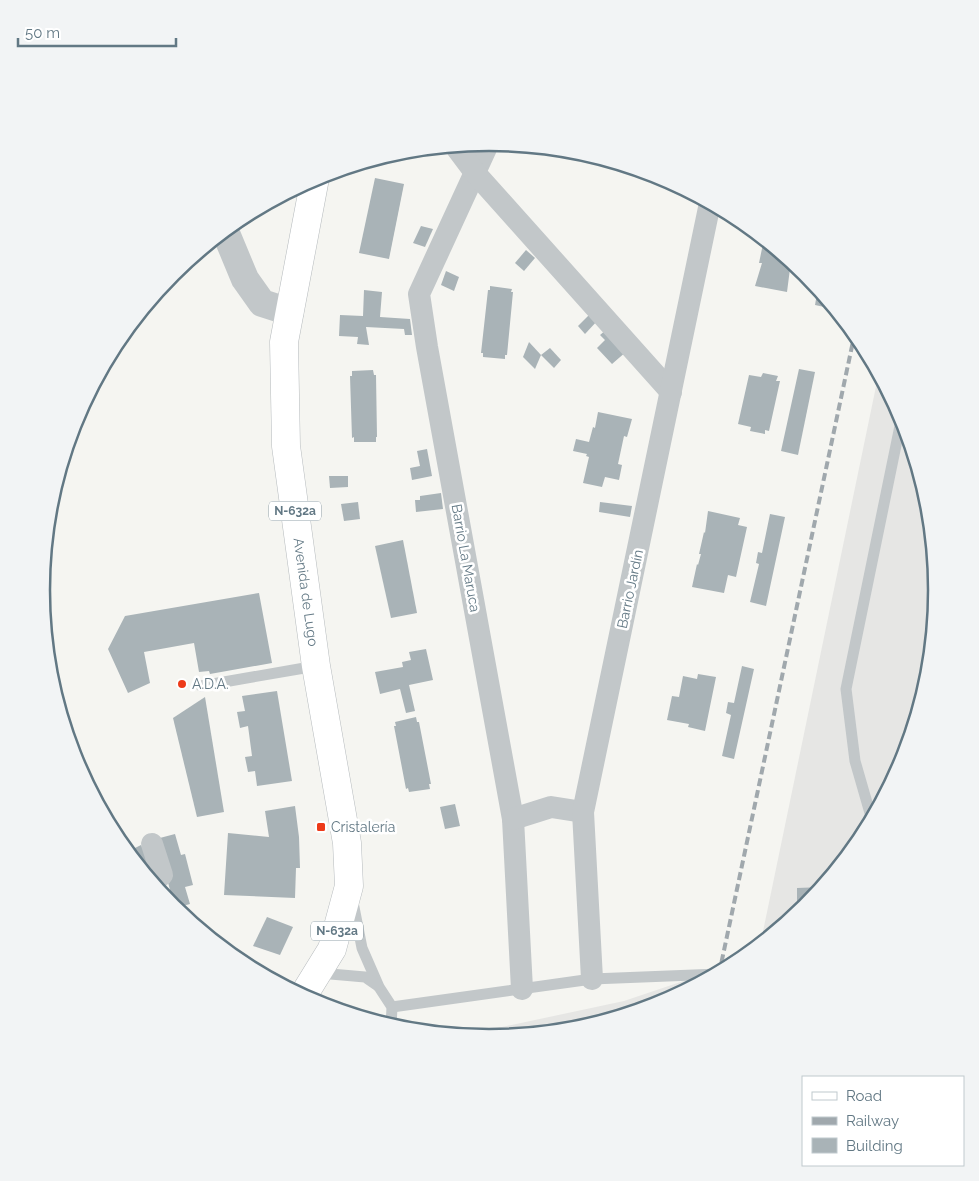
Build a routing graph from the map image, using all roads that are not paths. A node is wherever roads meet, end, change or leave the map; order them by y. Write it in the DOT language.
graph roads {
  1 [pos="485,151"];
  2 [pos="459,152"];
  3 [pos="476,174"];
  4 [pos="313,188"];
  5 [pos="709,210"];
  6 [pos="227,238"];
  7 [pos="290,312"];
  8 [pos="671,392"];
  9 [pos="899,430"];
  10 [pos="316,666"];
  11 [pos="201,686"];
  12 [pos="869,811"];
  13 [pos="583,812"];
  14 [pos="513,819"];
  15 [pos="152,844"];
  16 [pos="157,877"];
  17 [pos="350,886"];
  18 [pos="317,973"];
  19 [pos="702,975"];
  20 [pos="592,979"];
  21 [pos="379,987"];
  22 [pos="522,989"];
  23 [pos="306,990"];
  24 [pos="392,1007"];
  25 [pos="391,1019"];
  1 -- 3 [label="street, Barrio La Maruca"];
  2 -- 3 [label="street"];
  3 -- 8 [label="street"];
  3 -- 14 [label="street, Barrio La Maruca"];
  4 -- 7 [label="main road, Avenida de Lugo / N-632a"];
  5 -- 8 [label="street, Barrio Jardín"];
  6 -- 7 [label="street"];
  7 -- 10 [label="main road, Avenida de Lugo / N-632a"];
  8 -- 13 [label="street, Barrio Jardín"];
  9 -- 12 [label="lane"];
  10 -- 11 [label="lane"];
  10 -- 17 [label="main road, Avenida de Lugo / N-632a"];
  13 -- 14 [label="street"];
  13 -- 20 [label="street, Barrio Jardín"];
  14 -- 22 [label="street, Barrio La Maruca"];
  15 -- 16 [label="street"];
  17 -- 18 [label="main road, Avenida de Lugo / N-632a"];
  17 -- 21 [label="lane"];
  18 -- 21 [label="lane"];
  18 -- 23 [label="main road, Avenida de Lugo / N-632a"];
  19 -- 20 [label="lane"];
  20 -- 22 [label="lane"];
  21 -- 24 [label="lane"];
  22 -- 24 [label="lane"];
  24 -- 25 [label="lane"];
}
